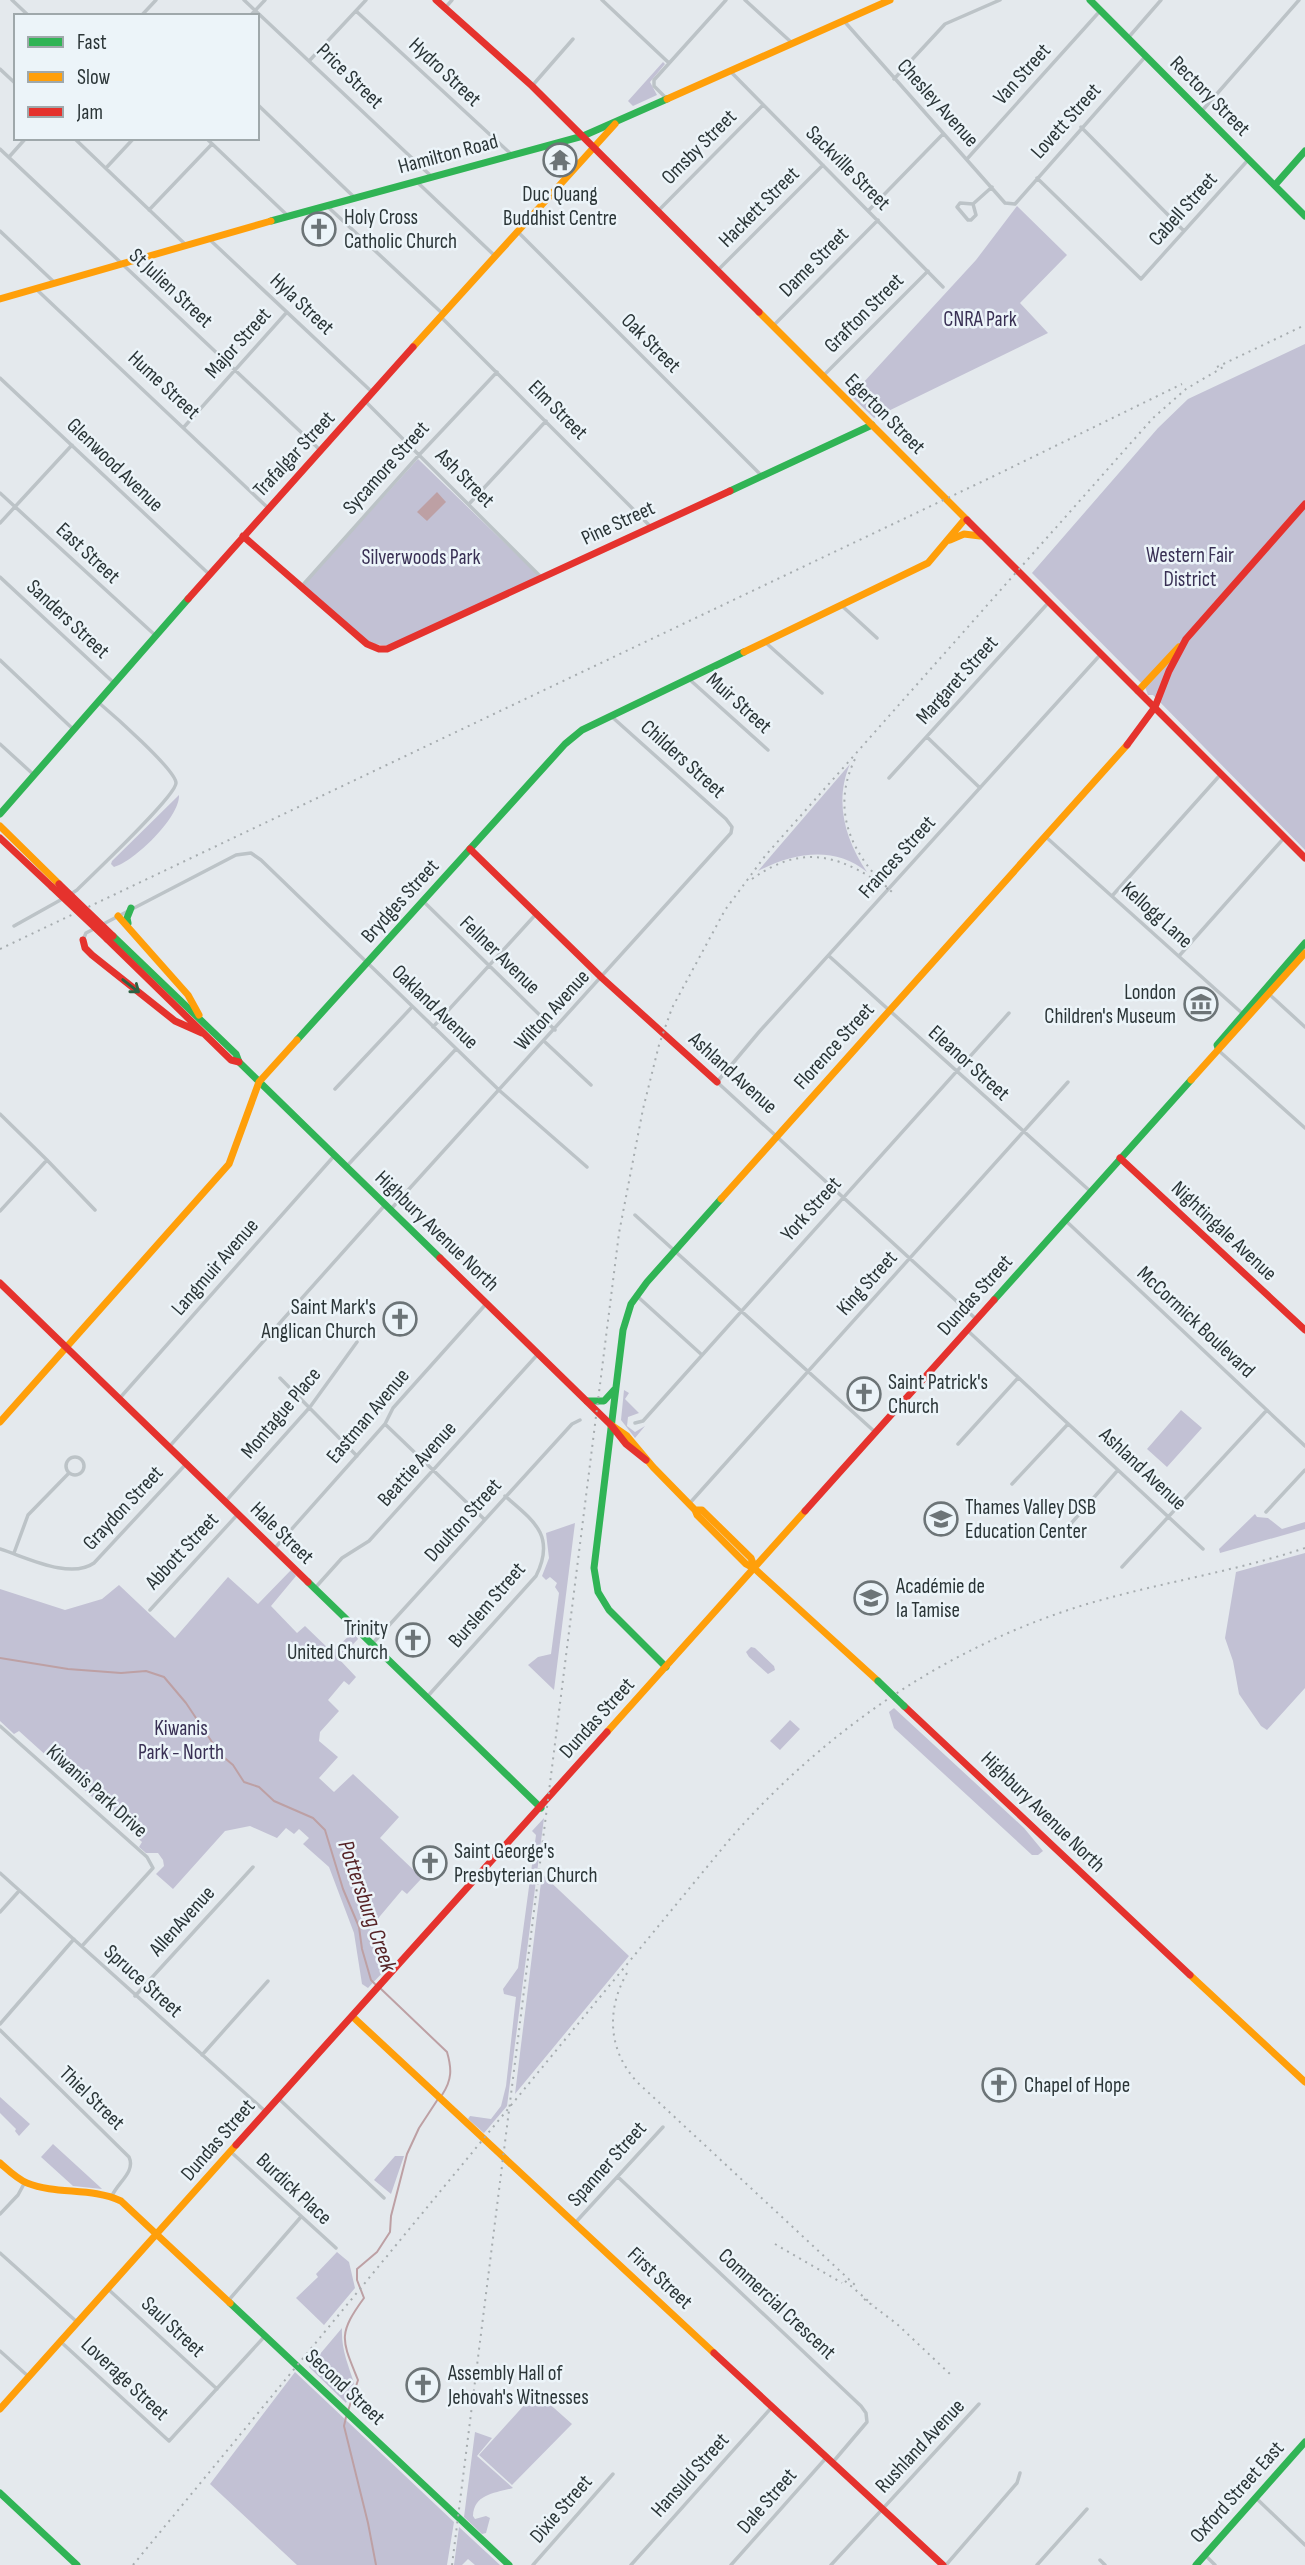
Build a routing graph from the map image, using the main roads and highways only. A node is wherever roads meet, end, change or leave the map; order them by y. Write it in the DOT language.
graph roads {
  1 [pos="436,0"];
  2 [pos="890,0"];
  3 [pos="1090,0"];
  4 [pos="617,121"];
  5 [pos="583,136"];
  6 [pos="593,147"];
  7 [pos="1305,151"];
  8 [pos="1275,185"];
  9 [pos="1305,216"];
  10 [pos="0,299"];
  11 [pos="872,425"];
  12 [pos="1305,504"];
  13 [pos="965,519"];
  14 [pos="243,536"];
  15 [pos="983,537"];
  16 [pos="945,542"];
  17 [pos="1186,639"];
  18 [pos="1138,691"];
  19 [pos="1155,707"];
  20 [pos="0,814"];
  21 [pos="0,826"];
  22 [pos="0,838"];
  23 [pos="470,849"];
  24 [pos="1305,858"];
  25 [pos="56,885"];
  26 [pos="131,908"];
  27 [pos="118,916"];
  28 [pos="129,926"];
  29 [pos="110,938"];
  30 [pos="83,940"];
  31 [pos="1305,943"];
  32 [pos="1305,953"];
  33 [pos="1275,977"];
  34 [pos="1269,994"];
  35 [pos="1245,1016"];
  36 [pos="203,1021"];
  37 [pos="207,1035"];
  38 [pos="239,1062"];
  39 [pos="259,1082"];
  40 [pos="718,1082"];
  41 [pos="1120,1158"];
  42 [pos="0,1283"];
  43 [pos="1305,1331"];
  44 [pos="67,1348"];
  45 [pos="614,1390"];
  46 [pos="587,1401"];
  47 [pos="0,1422"];
  48 [pos="611,1425"];
  49 [pos="755,1569"];
  50 [pos="666,1667"];
  51 [pos="541,1808"];
  52 [pos="352,2017"];
  53 [pos="1305,2082"];
  54 [pos="0,2163"];
  55 [pos="157,2235"];
  56 [pos="0,2409"];
  57 [pos="1305,2442"];
  58 [pos="0,2493"];
  59 [pos="941,2564"];
  60 [pos="77,2565"];
  61 [pos="509,2565"];
  62 [pos="1196,2565"];
  1 -- 5 [label="main road, Egerton Street"];
  2 -- 4 [label="main road, Hamilton Road"];
  3 -- 8 [label="main road, Rectory Street"];
  4 -- 5 [label="main road, Hamilton Road"];
  4 -- 6 [label="main road, Trafalgar Street"];
  5 -- 6 [label="main road, Egerton Street"];
  5 -- 10 [label="main road, Hamilton Road"];
  6 -- 11 [label="main road, Egerton Street"];
  6 -- 14 [label="main road, Trafalgar Street"];
  7 -- 8 [label="main road"];
  8 -- 9 [label="main road, Rectory Street"];
  11 -- 13 [label="main road, Egerton Street"];
  11 -- 14 [label="main road, Pine Street"];
  12 -- 17 [label="main road, Florence Street"];
  13 -- 15 [label="main road, Egerton Street"];
  13 -- 16 [label="main road, Brydges Street"];
  14 -- 20 [label="main road, Trafalgar Street"];
  15 -- 16 [label="main road"];
  15 -- 18 [label="main road, Egerton Street"];
  16 -- 23 [label="main road, Brydges Street"];
  17 -- 18 [label="main road"];
  17 -- 19 [label="main road, Florence Street"];
  18 -- 19 [label="main road, Egerton Street"];
  19 -- 24 [label="main road, Egerton Street"];
  19 -- 45 [label="main road, Florence Street"];
  21 -- 25 [label="main road, Highbury Avenue North"];
  22 -- 25 [label="main road, Highbury Avenue North"];
  23 -- 39 [label="main road, Brydges Street"];
  23 -- 40 [label="main road, Ashland Avenue"];
  25 -- 29 [label="main road, Highbury Avenue North, bridge"];
  26 -- 28 [label="main road"];
  27 -- 28 [label="main road"];
  28 -- 36 [label="main road"];
  29 -- 36 [label="main road, Highbury Avenue North"];
  29 -- 37 [label="main road, Highbury Avenue North"];
  30 -- 37 [label="main road, one-way"];
  31 -- 33 [label="main road, Dundas Street"];
  32 -- 34 [label="main road, Dundas Street"];
  33 -- 34 [label="main road"];
  33 -- 35 [label="main road, Dundas Street"];
  34 -- 35 [label="main road, Dundas Street"];
  35 -- 41 [label="main road, Dundas Street"];
  36 -- 38 [label="main road, Highbury Avenue North"];
  37 -- 38 [label="main road, Highbury Avenue North"];
  38 -- 39 [label="main road, Highbury Avenue North"];
  39 -- 44 [label="main road, Brydges Street"];
  39 -- 46 [label="main road, Highbury Avenue North"];
  41 -- 43 [label="main road, Nightingale Avenue"];
  41 -- 49 [label="main road, Dundas Street"];
  42 -- 44 [label="main road, Hale Street"];
  44 -- 47 [label="main road, Brydges Street"];
  44 -- 51 [label="main road, Hale Street"];
  45 -- 46 [label="main road"];
  45 -- 48 [label="main road, Florence Street"];
  46 -- 48 [label="main road, Highbury Avenue North"];
  48 -- 49 [label="main road, Highbury Avenue North"];
  48 -- 50 [label="main road, Florence Street"];
  49 -- 50 [label="main road, Dundas Street"];
  49 -- 53 [label="main road, Highbury Avenue North, bridge"];
  50 -- 51 [label="main road, Dundas Street"];
  51 -- 52 [label="main road, Dundas Street"];
  52 -- 55 [label="main road, Dundas Street"];
  52 -- 59 [label="main road, First Street"];
  54 -- 55 [label="main road, Second Street"];
  55 -- 56 [label="main road, Dundas Street"];
  55 -- 61 [label="main road, Second Street"];
  57 -- 62 [label="main road, Oxford Street East"];
  58 -- 60 [label="main road"];
}
